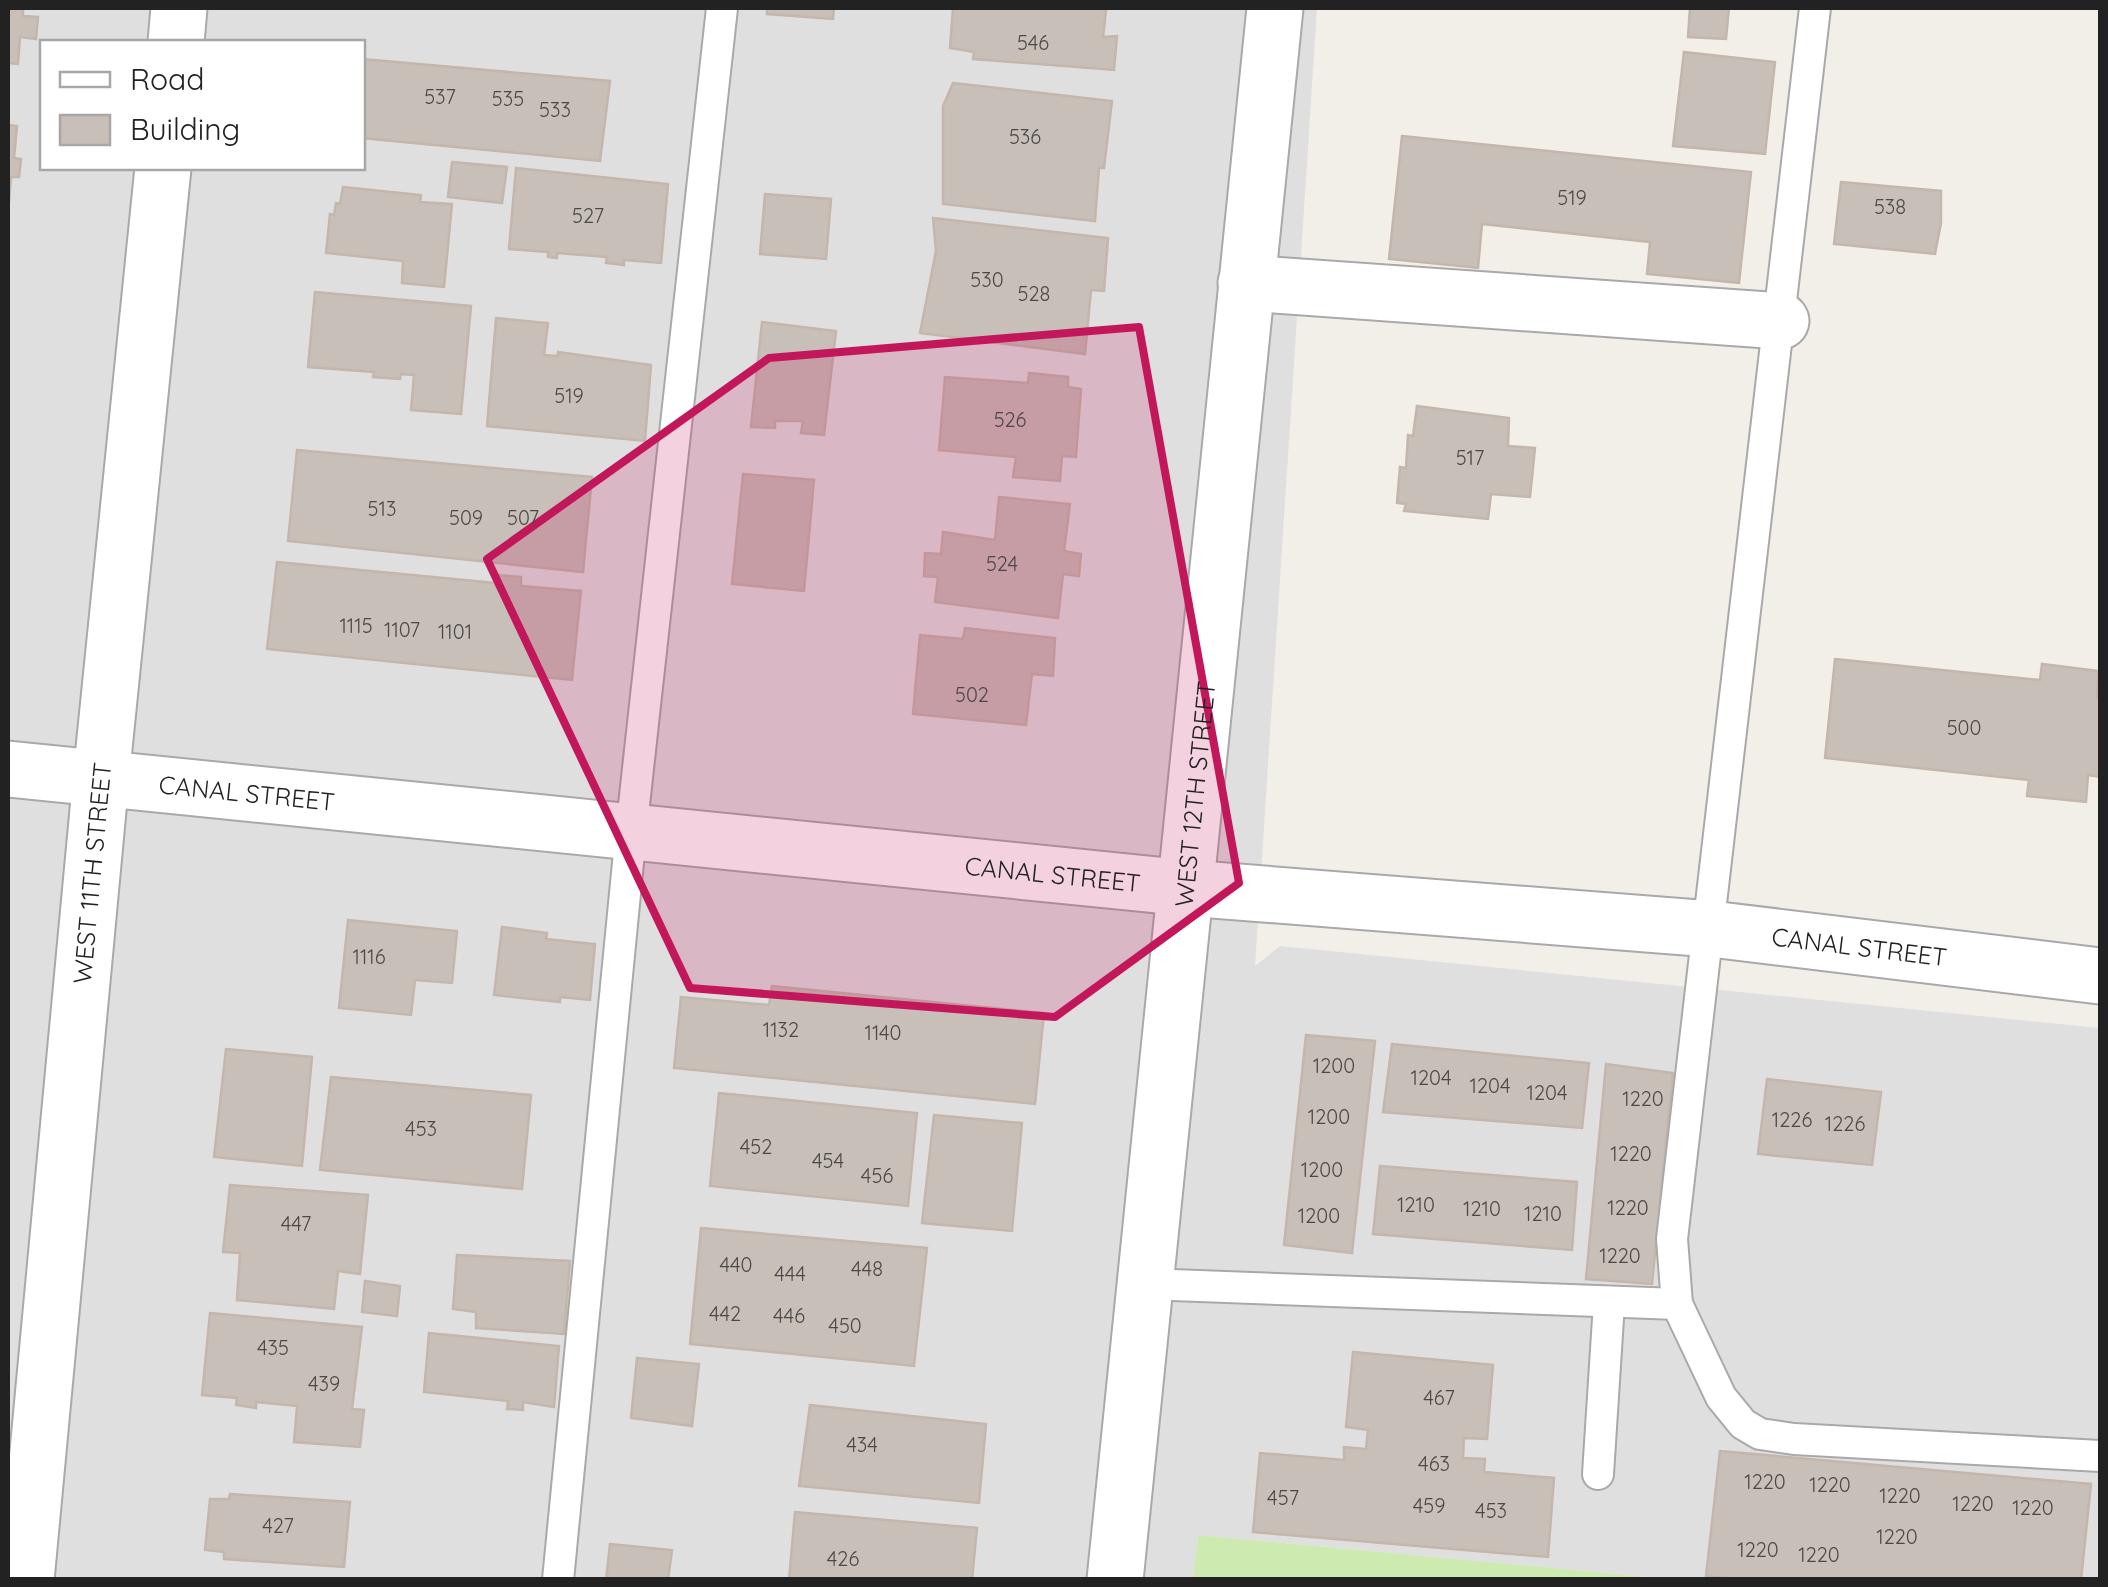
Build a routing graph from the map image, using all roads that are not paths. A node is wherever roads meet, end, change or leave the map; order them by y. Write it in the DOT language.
graph roads {
  1 [pos="179,8"];
  2 [pos="722,8"];
  3 [pos="1276,8"];
  4 [pos="1815,8"];
  5 [pos="176,40"];
  6 [pos="163,170"];
  7 [pos="1246,283"];
  8 [pos="1780,321"];
  9 [pos="8,769"];
  10 [pos="101,778"];
  11 [pos="631,832"];
  12 [pos="1186,888"];
  13 [pos="1710,929"];
  14 [pos="2100,976"];
  15 [pos="1146,1284"];
  16 [pos="1609,1302"];
  17 [pos="1677,1304"];
  18 [pos="2100,1456"];
  19 [pos="1598,1474"];
  20 [pos="26,1580"];
  21 [pos="558,1580"];
  22 [pos="1115,1580"];
  1 -- 5 [label="street"];
  2 -- 11 [label="lane"];
  3 -- 7 [label="street, WEST 12TH STREET"];
  4 -- 8 [label="lane"];
  6 -- 10 [label="street, WEST 11TH STREET"];
  7 -- 8 [label="street"];
  7 -- 12 [label="street, WEST 12TH STREET"];
  8 -- 13 [label="lane"];
  9 -- 10 [label="street, CANAL STREET"];
  10 -- 11 [label="street, CANAL STREET"];
  10 -- 20 [label="street, WEST 11TH STREET"];
  11 -- 12 [label="street, CANAL STREET"];
  11 -- 21 [label="lane"];
  12 -- 13 [label="street, CANAL STREET"];
  12 -- 15 [label="street, WEST 12TH STREET"];
  13 -- 14 [label="street, CANAL STREET"];
  13 -- 17 [label="lane"];
  15 -- 16 [label="lane"];
  15 -- 22 [label="street, WEST 12TH STREET"];
  16 -- 17 [label="lane"];
  16 -- 19 [label="lane"];
  17 -- 18 [label="lane"];
}
